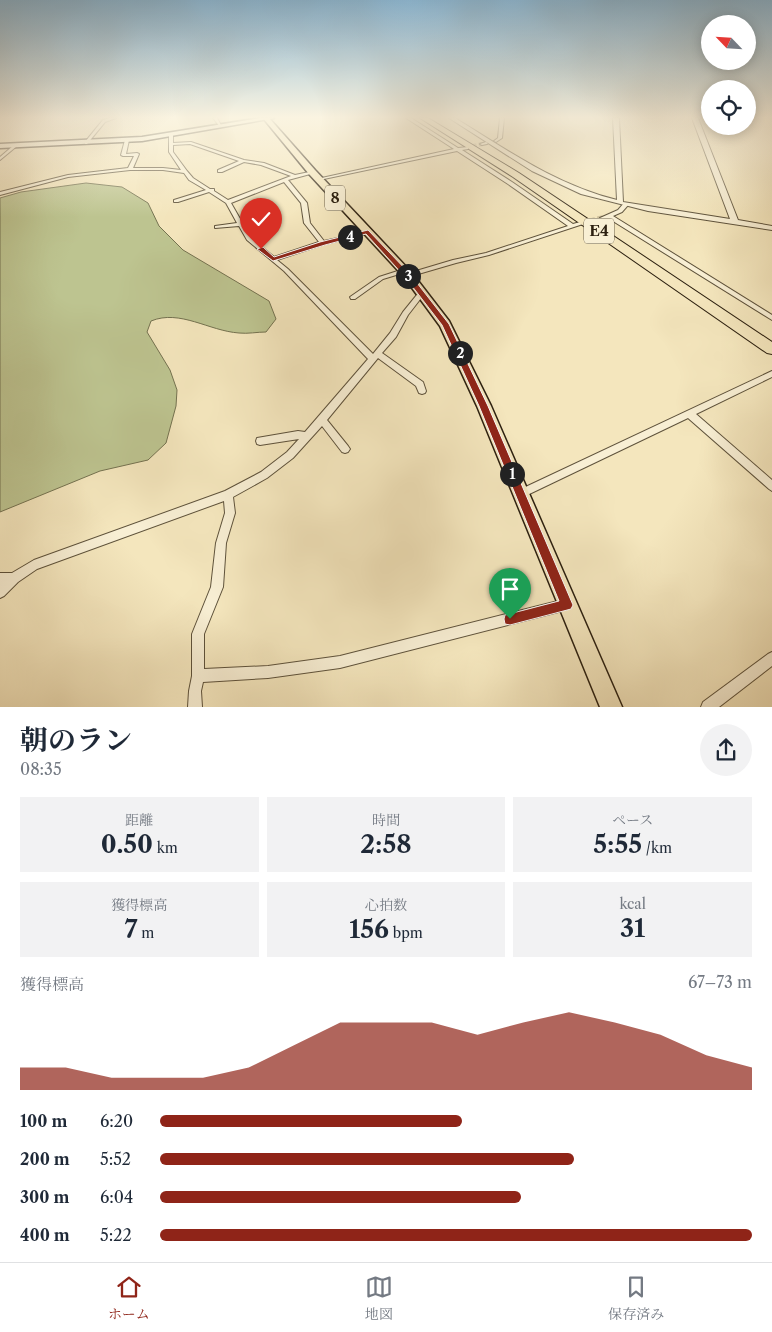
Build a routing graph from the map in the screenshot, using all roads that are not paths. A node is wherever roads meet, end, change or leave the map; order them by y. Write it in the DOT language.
graph roads {
  1 [pos="124,151"];
  2 [pos="171,151"];
  3 [pos="215,151"];
  4 [pos="295,151"];
  5 [pos="453,151"];
  6 [pos="459,151"];
  7 [pos="475,151"];
  8 [pos="487,151"];
  9 [pos="504,151"];
  10 [pos="619,151"];
  11 [pos="708,151"];
  12 [pos="243,161"];
  13 [pos="130,169"];
  14 [pos="220,171"];
  15 [pos="185,172"];
  16 [pos="312,172"];
  17 [pos="295,176"];
  18 [pos="319,179"];
  19 [pos="285,180"];
  20 [pos="212,190"];
  21 [pos="0,194"];
  22 [pos="176,201"];
  23 [pos="228,202"];
  24 [pos="623,203"];
  25 [pos="735,222"];
  26 [pos="239,224"];
  27 [pos="580,224"];
  28 [pos="572,226"];
  29 [pos="217,227"];
  30 [pos="772,228"];
  31 [pos="368,232"];
  32 [pos="322,243"];
  33 [pos="273,259"];
  34 [pos="406,273"];
  35 [pos="422,293"];
  36 [pos="353,296"];
  37 [pos="772,318"];
  38 [pos="772,337"];
  39 [pos="772,348"];
  40 [pos="374,356"];
  41 [pos="772,374"];
  42 [pos="422,391"];
  43 [pos="690,414"];
  44 [pos="322,420"];
  45 [pos="307,436"];
  46 [pos="260,441"];
  47 [pos="345,449"];
  48 [pos="772,486"];
  49 [pos="228,494"];
  50 [pos="520,494"];
  51 [pos="14,578"];
  52 [pos="0,579"];
  53 [pos="0,592"];
  54 [pos="566,605"];
  55 [pos="772,658"];
  56 [pos="198,676"];
  57 [pos="195,707"];
  58 [pos="611,707"];
  59 [pos="708,707"];
  1 -- 13 [label="street"];
  2 -- 15 [label="street"];
  3 -- 12 [label="street"];
  4 -- 16 [label="main road, 8"];
  5 -- 18 [label="street"];
  6 -- 28 [label="street"];
  7 -- 39 [label="highway, E4"];
  8 -- 38 [label="highway, E4"];
  9 -- 24 [label="street"];
  10 -- 24 [label="street"];
  11 -- 25 [label="street"];
  12 -- 14 [label="street"];
  12 -- 17 [label="street"];
  13 -- 15 [label="street"];
  13 -- 21 [label="street"];
  15 -- 20 [label="street"];
  16 -- 17 [label="street"];
  16 -- 18 [label="main road, 8"];
  17 -- 19 [label="street"];
  18 -- 31 [label="main road, 8"];
  19 -- 23 [label="street"];
  19 -- 32 [label="street"];
  20 -- 22 [label="street"];
  20 -- 23 [label="street"];
  23 -- 26 [label="street"];
  24 -- 25 [label="street"];
  24 -- 37 [label="street"];
  25 -- 30 [label="street"];
  26 -- 29 [label="street"];
  26 -- 33 [label="street"];
  27 -- 28 [label="street"];
  28 -- 34 [label="street"];
  31 -- 32 [label="street"];
  31 -- 34 [label="main road, 8"];
  32 -- 33 [label="street"];
  33 -- 40 [label="street"];
  34 -- 35 [label="main road, 8"];
  34 -- 36 [label="street"];
  35 -- 40 [label="street"];
  35 -- 50 [label="main road, 8"];
  40 -- 42 [label="street"];
  40 -- 44 [label="street"];
  41 -- 43 [label="street"];
  43 -- 48 [label="street"];
  43 -- 50 [label="street"];
  44 -- 45 [label="street"];
  44 -- 47 [label="street"];
  45 -- 46 [label="street"];
  45 -- 49 [label="street"];
  49 -- 51 [label="street"];
  49 -- 56 [label="street"];
  50 -- 54 [label="main road, 8"];
  51 -- 52 [label="street"];
  51 -- 53 [label="street"];
  54 -- 56 [label="street"];
  54 -- 58 [label="main road, 8"];
  55 -- 59 [label="street"];
  56 -- 57 [label="street"];
}
